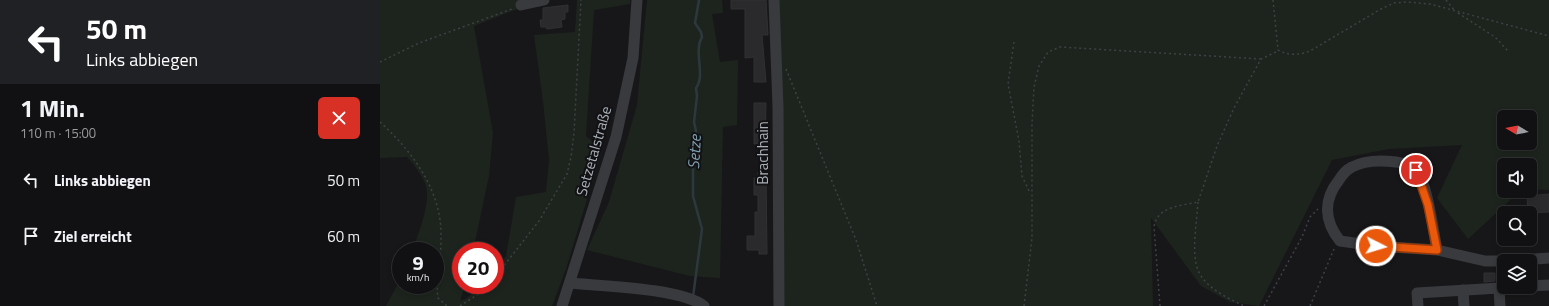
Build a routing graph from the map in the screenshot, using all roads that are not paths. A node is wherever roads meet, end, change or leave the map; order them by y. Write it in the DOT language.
graph roads {
  1 [pos="544,0"];
  2 [pos="637,0"];
  3 [pos="774,0"];
  4 [pos="521,5"];
  5 [pos="1437,250"];
  6 [pos="1549,258"];
  7 [pos="1537,259"];
  8 [pos="1497,261"];
  9 [pos="570,283"];
  10 [pos="1549,285"];
  11 [pos="1537,286"];
  12 [pos="1497,288"];
  13 [pos="1463,290"];
  14 [pos="1499,294"];
  15 [pos="702,305"];
  16 [pos="562,306"];
  17 [pos="779,306"];
  18 [pos="1418,306"];
  19 [pos="1464,306"];
  20 [pos="1500,306"];
  1 -- 4 [label="street"];
  2 -- 9 [label="street, Setzetalstraße"];
  3 -- 17 [label="street, Brachhain"];
  5 -- 5 [label="street"];
  5 -- 8 [label="street"];
  6 -- 7 [label="street"];
  9 -- 15 [label="street"];
  9 -- 16 [label="street, Setzetalstraße"];
  10 -- 11 [label="street"];
  12 -- 13 [label="street"];
  13 -- 18 [label="street"];
  13 -- 19 [label="street"];
  14 -- 20 [label="street"];
}
